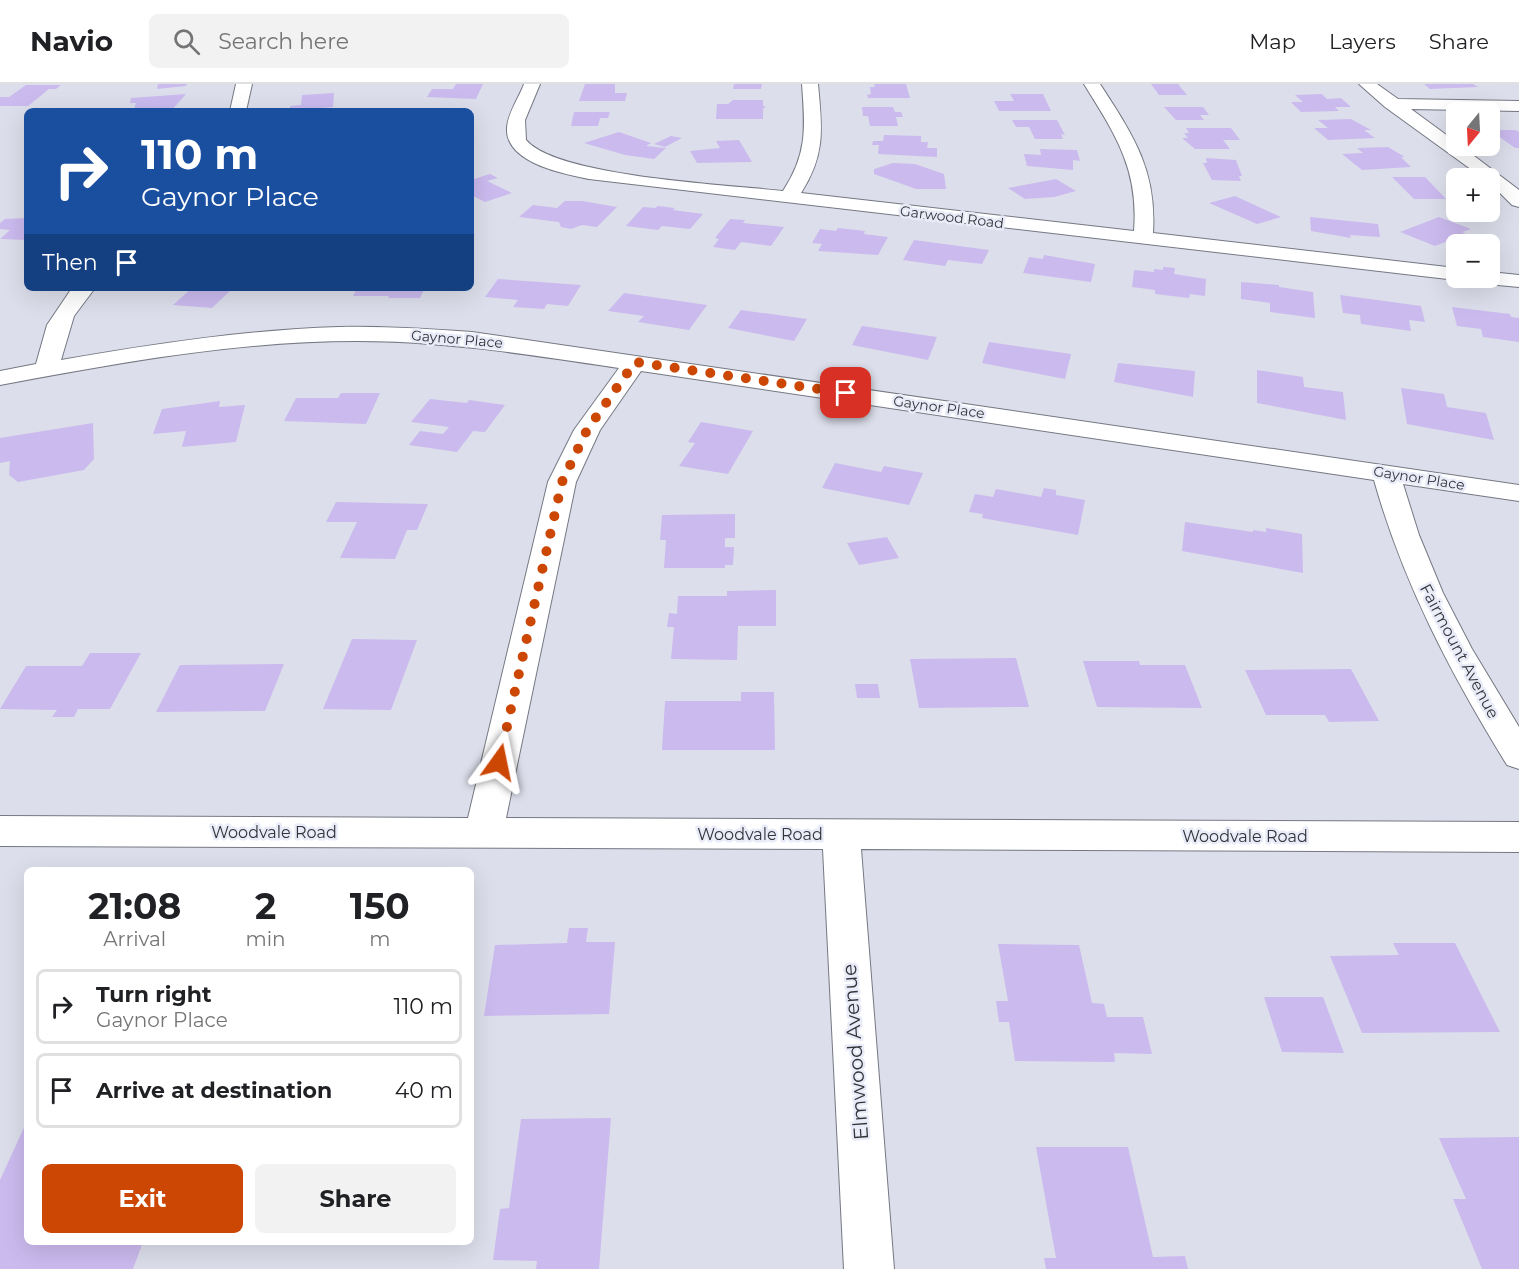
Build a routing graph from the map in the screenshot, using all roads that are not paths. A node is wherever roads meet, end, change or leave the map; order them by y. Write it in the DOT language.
graph roads {
  1 [pos="244,84"];
  2 [pos="532,84"];
  3 [pos="810,84"];
  4 [pos="1092,84"];
  5 [pos="1367,84"];
  6 [pos="1392,104"];
  7 [pos="1519,106"];
  8 [pos="239,108"];
  9 [pos="788,198"];
  10 [pos="1519,201"];
  11 [pos="1143,239"];
  12 [pos="1446,273"];
  13 [pos="1500,279"];
  14 [pos="1519,281"];
  15 [pos="81,291"];
  16 [pos="635,362"];
  17 [pos="48,369"];
  18 [pos="0,378"];
  19 [pos="1386,473"];
  20 [pos="1519,493"];
  21 [pos="1519,756"];
  22 [pos="0,831"];
  23 [pos="484,832"];
  24 [pos="841,834"];
  25 [pos="1519,837"];
  26 [pos="869,1269"];
  1 -- 8 [label="street"];
  2 -- 9 [label="street, Garwood Road"];
  3 -- 9 [label="street"];
  4 -- 11 [label="street"];
  5 -- 6 [label="street"];
  6 -- 7 [label="street"];
  6 -- 10 [label="street"];
  9 -- 11 [label="street, Garwood Road"];
  11 -- 12 [label="street, Garwood Road"];
  13 -- 14 [label="street"];
  15 -- 17 [label="street"];
  16 -- 17 [label="street, Gaynor Place"];
  16 -- 19 [label="street, Gaynor Place"];
  16 -- 23 [label="street"];
  17 -- 18 [label="street, Gaynor Place"];
  19 -- 20 [label="street, Gaynor Place"];
  19 -- 21 [label="street, Fairmount Avenue"];
  22 -- 23 [label="street, Woodvale Road"];
  23 -- 24 [label="street, Woodvale Road"];
  24 -- 25 [label="street, Woodvale Road"];
  24 -- 26 [label="street, Elmwood Avenue"];
}
